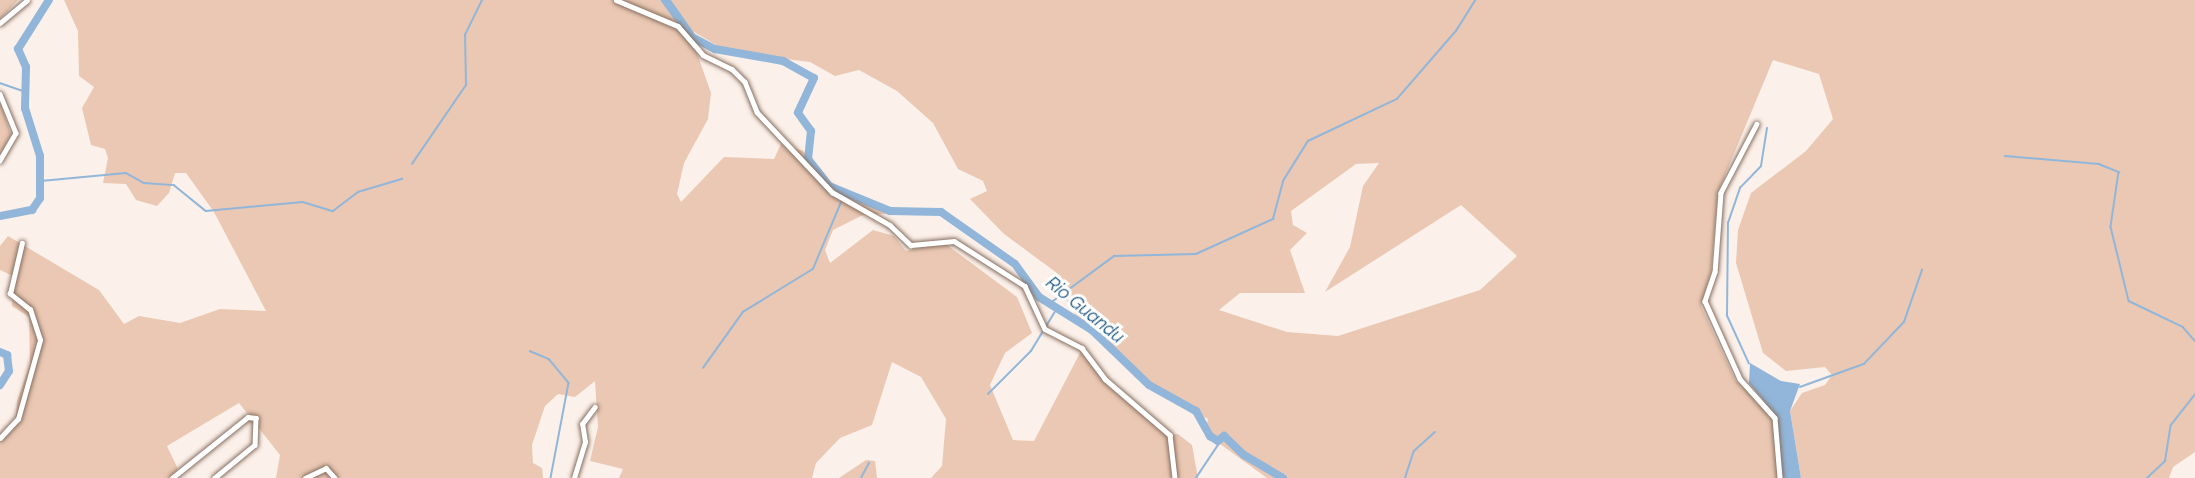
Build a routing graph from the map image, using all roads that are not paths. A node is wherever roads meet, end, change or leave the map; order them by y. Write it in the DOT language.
graph roads {
  1 [pos="27,0"];
  2 [pos="616,0"];
  3 [pos="0,23"];
  4 [pos="0,94"];
  5 [pos="1757,124"];
  6 [pos="0,161"];
  7 [pos="22,243"];
  8 [pos="595,407"];
  9 [pos="0,438"];
  10 [pos="172,478"];
  11 [pos="215,478"];
  12 [pos="305,478"];
  13 [pos="335,478"];
  14 [pos="574,478"];
  15 [pos="1176,478"];
  16 [pos="1780,478"];
  1 -- 3 [label="street"];
  2 -- 15 [label="street"];
  4 -- 6 [label="street"];
  5 -- 16 [label="street"];
  7 -- 9 [label="street"];
  8 -- 14 [label="street"];
  10 -- 11 [label="street"];
  12 -- 13 [label="street"];
}
